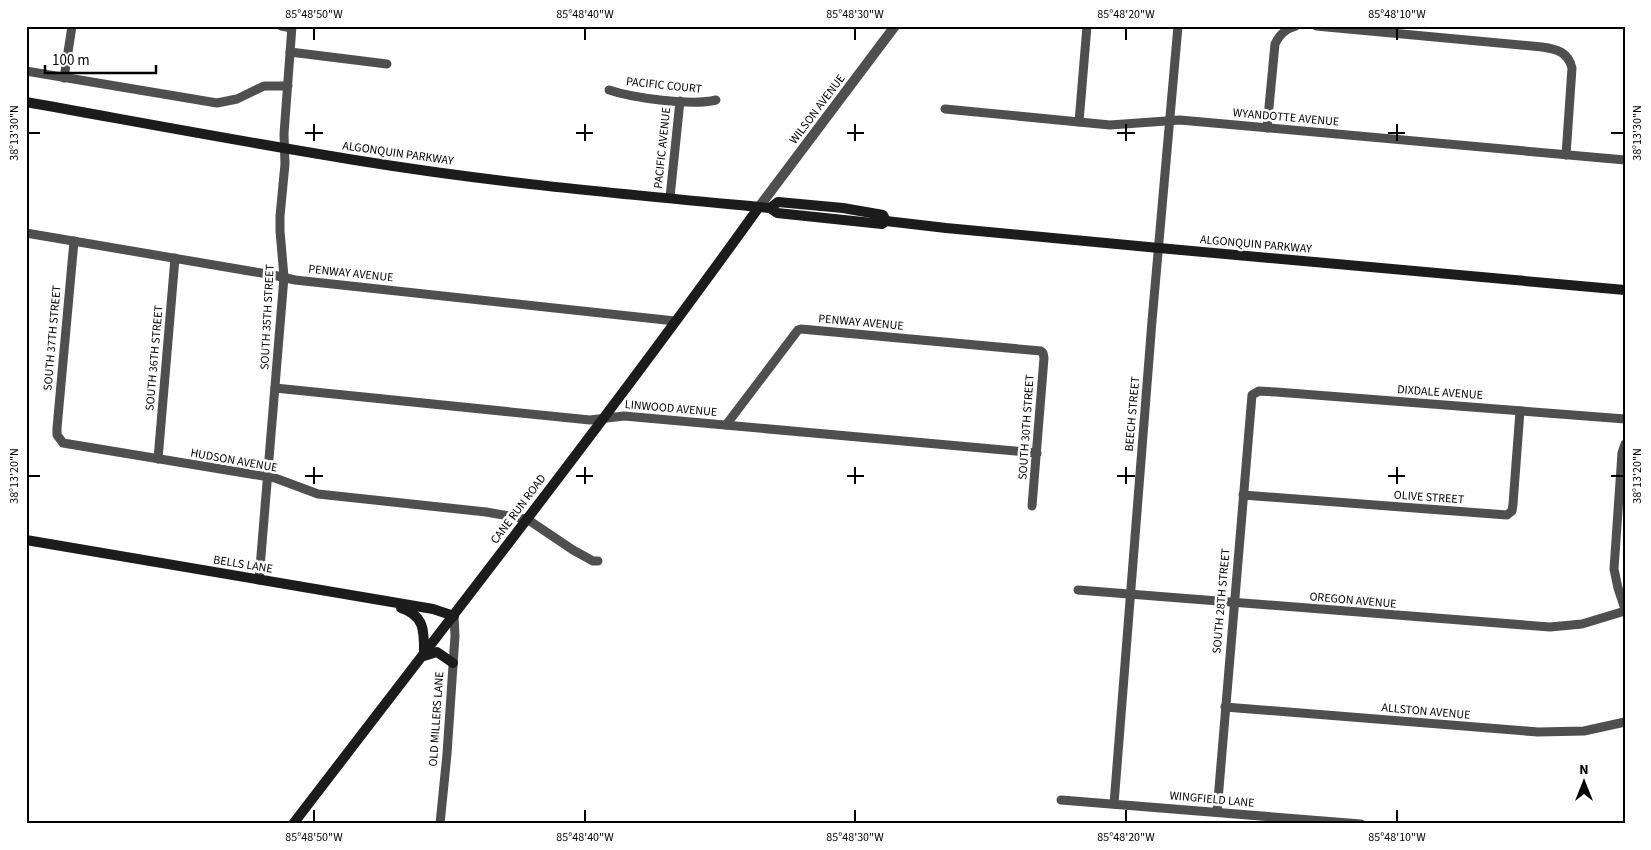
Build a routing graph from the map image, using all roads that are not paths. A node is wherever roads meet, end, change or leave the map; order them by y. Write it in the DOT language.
graph roads {
  1 [pos="72,26"];
  2 [pos="281,26"];
  3 [pos="894,26"];
  4 [pos="1086,26"];
  5 [pos="1178,26"];
  6 [pos="1296,26"];
  7 [pos="1316,26"];
  8 [pos="292,27"];
  9 [pos="290,52"];
  10 [pos="387,64"];
  11 [pos="26,71"];
  12 [pos="64,78"];
  13 [pos="288,86"];
  14 [pos="610,90"];
  15 [pos="716,100"];
  16 [pos="680,101"];
  17 [pos="26,102"];
  18 [pos="945,109"];
  19 [pos="1169,121"];
  20 [pos="1079,122"];
  21 [pos="1268,128"];
  22 [pos="284,148"];
  23 [pos="1566,155"];
  24 [pos="1625,160"];
  25 [pos="670,197"];
  26 [pos="764,207"];
  27 [pos="26,232"];
  28 [pos="74,241"];
  29 [pos="1159,248"];
  30 [pos="175,258"];
  31 [pos="284,277"];
  32 [pos="1625,290"];
  33 [pos="675,321"];
  34 [pos="1041,351"];
  35 [pos="275,388"];
  36 [pos="1254,393"];
  37 [pos="1520,411"];
  38 [pos="604,418"];
  39 [pos="1625,419"];
  40 [pos="726,425"];
  41 [pos="58,438"];
  42 [pos="1625,444"];
  43 [pos="1037,454"];
  44 [pos="158,459"];
  45 [pos="267,477"];
  46 [pos="1243,495"];
  47 [pos="1032,506"];
  48 [pos="527,519"];
  49 [pos="26,540"];
  50 [pos="598,561"];
  51 [pos="259,580"];
  52 [pos="1078,590"];
  53 [pos="1130,594"];
  54 [pos="382,601"];
  55 [pos="1234,602"];
  56 [pos="1625,610"];
  57 [pos="454,616"];
  58 [pos="424,656"];
  59 [pos="453,663"];
  60 [pos="1225,707"];
  61 [pos="1625,722"];
  62 [pos="1061,800"];
  63 [pos="1114,804"];
  64 [pos="1217,812"];
  65 [pos="294,824"];
  66 [pos="440,824"];
  67 [pos="1361,824"];
  1 -- 12 [label="street"];
  2 -- 8 [label="street"];
  3 -- 26 [label="street, WILSON AVENUE"];
  4 -- 20 [label="street"];
  5 -- 19 [label="street, BEECH STREET"];
  6 -- 21 [label="street"];
  7 -- 23 [label="street"];
  8 -- 9 [label="street, SOUTH 35TH STREET"];
  9 -- 10 [label="street"];
  9 -- 13 [label="street, SOUTH 35TH STREET"];
  11 -- 12 [label="street"];
  12 -- 13 [label="street"];
  13 -- 22 [label="street, SOUTH 35TH STREET"];
  14 -- 16 [label="street, PACIFIC COURT"];
  15 -- 16 [label="street, PACIFIC COURT"];
  16 -- 25 [label="street, PACIFIC AVENUE"];
  17 -- 22 [label="main road, ALGONQUIN PARKWAY"];
  18 -- 20 [label="street, WYANDOTTE AVENUE"];
  19 -- 20 [label="street, WYANDOTTE AVENUE"];
  19 -- 21 [label="street, WYANDOTTE AVENUE"];
  19 -- 29 [label="street, BEECH STREET"];
  21 -- 23 [label="street, WYANDOTTE AVENUE"];
  22 -- 25 [label="main road, ALGONQUIN PARKWAY"];
  22 -- 31 [label="street, SOUTH 35TH STREET"];
  23 -- 24 [label="street, WYANDOTTE AVENUE"];
  25 -- 26 [label="main road, ALGONQUIN PARKWAY"];
  26 -- 29 [label="main road, ALGONQUIN PARKWAY"];
  26 -- 33 [label="main road, CANE RUN ROAD"];
  27 -- 28 [label="street, PENWAY AVENUE"];
  28 -- 30 [label="street, PENWAY AVENUE"];
  28 -- 41 [label="street, SOUTH 37TH STREET"];
  29 -- 32 [label="main road, ALGONQUIN PARKWAY"];
  29 -- 53 [label="street, BEECH STREET"];
  30 -- 31 [label="street, PENWAY AVENUE"];
  30 -- 44 [label="street, SOUTH 36TH STREET"];
  31 -- 33 [label="street, PENWAY AVENUE"];
  31 -- 35 [label="street, SOUTH 35TH STREET"];
  33 -- 38 [label="main road, CANE RUN ROAD"];
  34 -- 40 [label="street, PENWAY AVENUE"];
  34 -- 43 [label="street, SOUTH 30TH STREET"];
  35 -- 38 [label="street, LINWOOD AVENUE"];
  35 -- 45 [label="street, SOUTH 35TH STREET"];
  36 -- 37 [label="street, DIXDALE AVENUE"];
  36 -- 46 [label="street, SOUTH 28TH STREET"];
  37 -- 39 [label="street, DIXDALE AVENUE"];
  37 -- 46 [label="street, OLIVE STREET"];
  38 -- 40 [label="street, LINWOOD AVENUE"];
  38 -- 48 [label="main road, CANE RUN ROAD"];
  40 -- 43 [label="street, LINWOOD AVENUE"];
  41 -- 44 [label="street, HUDSON AVENUE"];
  42 -- 56 [label="street"];
  43 -- 47 [label="street, SOUTH 30TH STREET"];
  44 -- 45 [label="street, HUDSON AVENUE"];
  45 -- 48 [label="street, HUDSON AVENUE"];
  45 -- 51 [label="street, SOUTH 35TH STREET"];
  46 -- 55 [label="street, SOUTH 28TH STREET"];
  48 -- 50 [label="street"];
  48 -- 57 [label="main road, CANE RUN ROAD"];
  49 -- 51 [label="main road, BELLS LANE"];
  51 -- 54 [label="main road, BELLS LANE"];
  52 -- 53 [label="street, OREGON AVENUE"];
  53 -- 55 [label="street, OREGON AVENUE"];
  53 -- 63 [label="street, BEECH STREET"];
  54 -- 57 [label="main road, BELLS LANE"];
  54 -- 58 [label="main road"];
  55 -- 56 [label="street, OREGON AVENUE"];
  55 -- 60 [label="street, SOUTH 28TH STREET"];
  57 -- 58 [label="main road, CANE RUN ROAD"];
  57 -- 59 [label="street, OLD MILLERS LANE"];
  58 -- 59 [label="main road"];
  58 -- 65 [label="main road, CANE RUN ROAD"];
  59 -- 66 [label="street, OLD MILLERS LANE"];
  60 -- 61 [label="street, ALLSTON AVENUE"];
  60 -- 64 [label="street, SOUTH 28TH STREET"];
  62 -- 63 [label="street, WINGFIELD LANE"];
  63 -- 64 [label="street, WINGFIELD LANE"];
  64 -- 67 [label="street, WINGFIELD LANE"];
}
